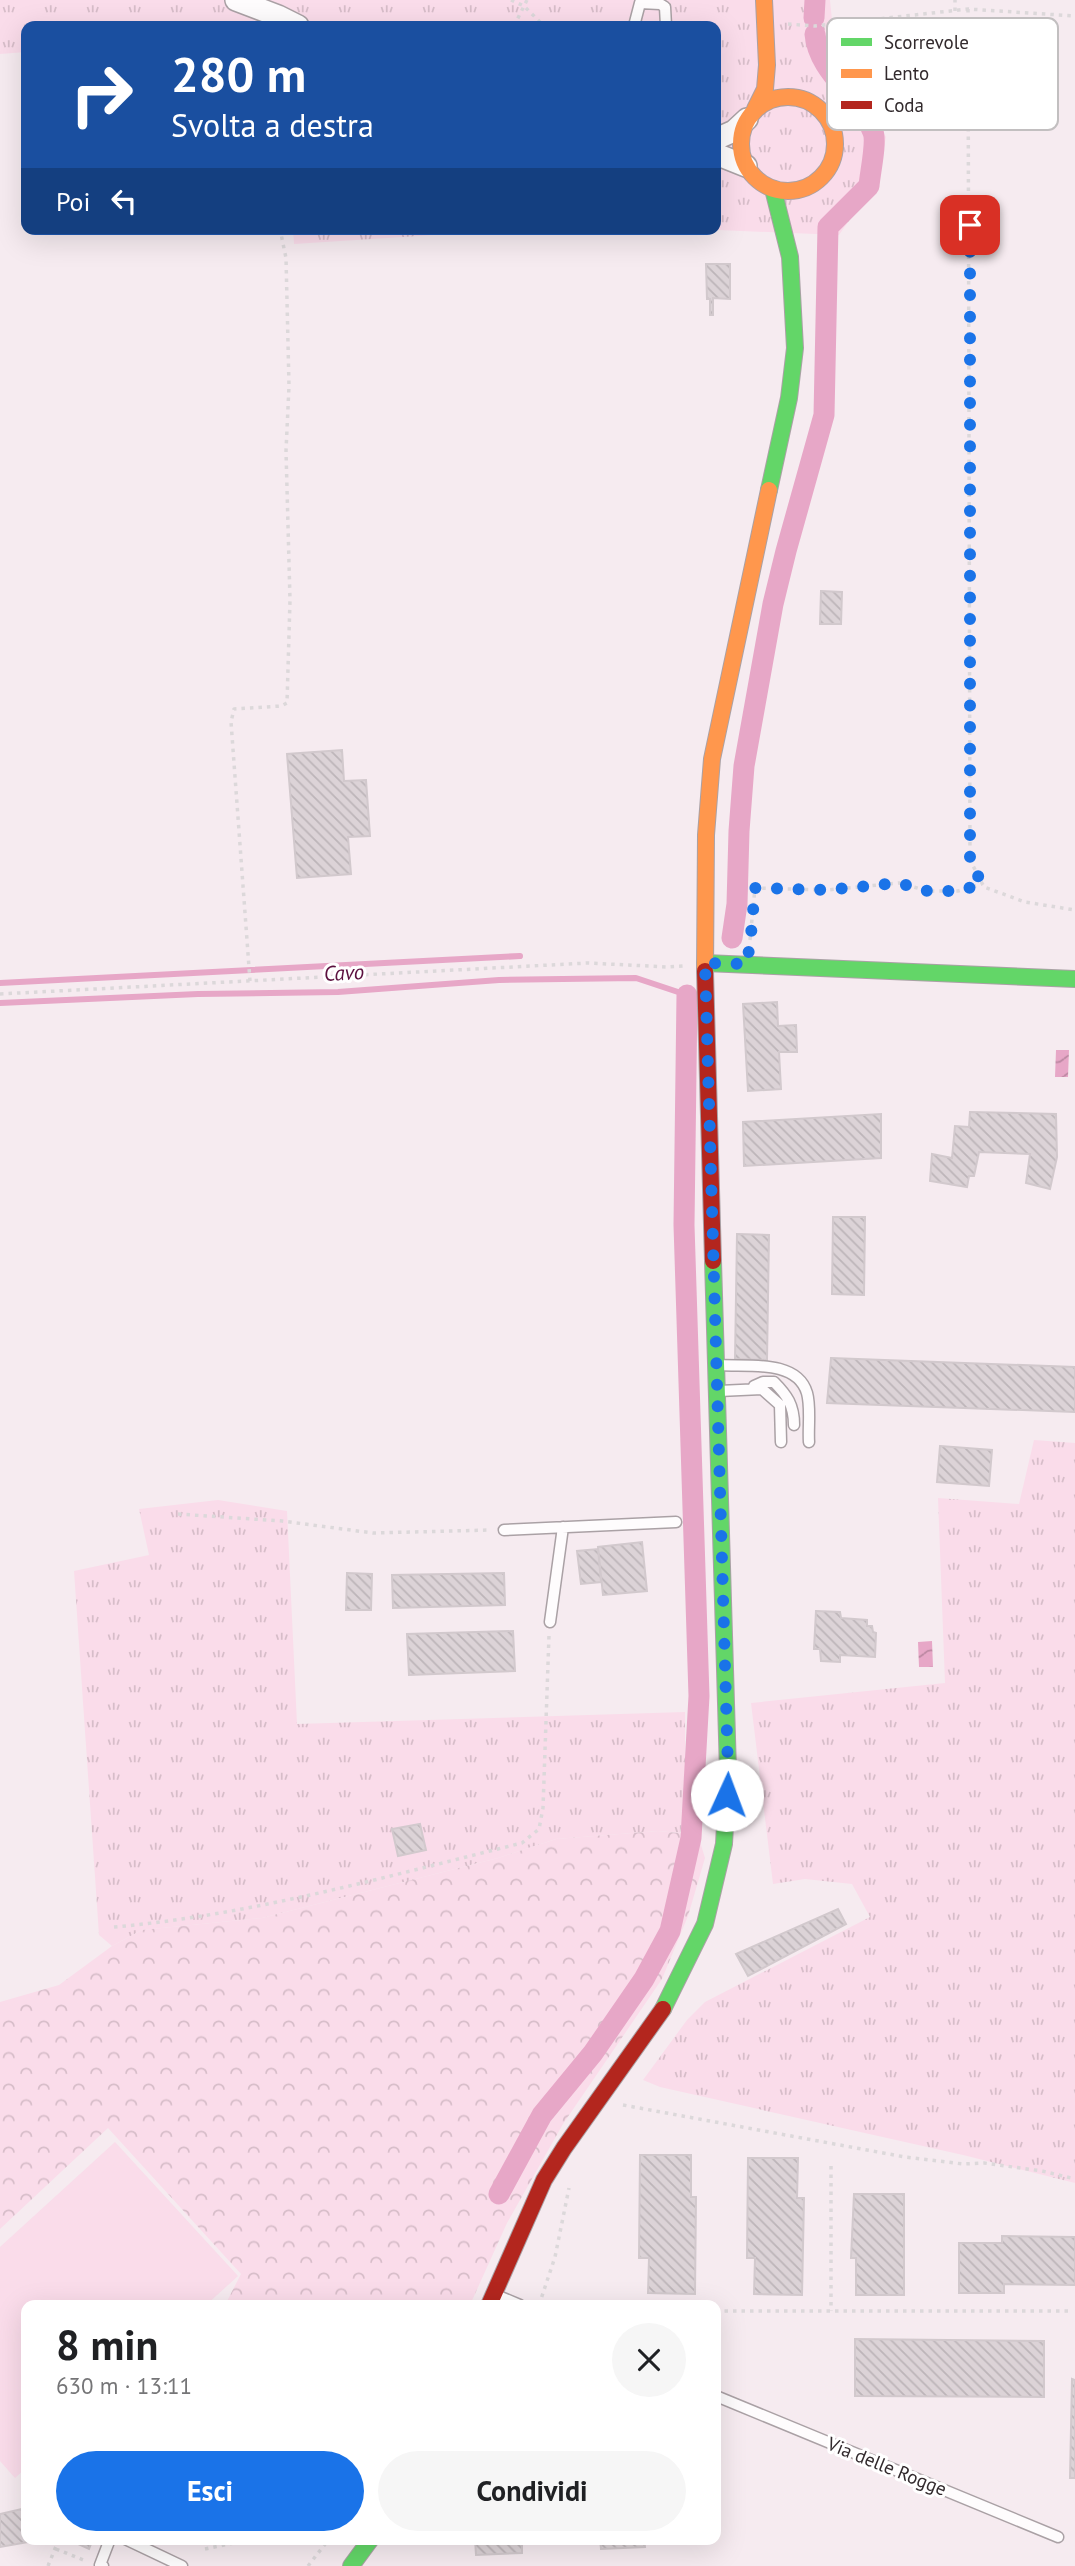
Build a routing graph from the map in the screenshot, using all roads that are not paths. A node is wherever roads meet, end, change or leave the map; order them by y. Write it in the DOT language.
graph roads {
  1 [pos="236,0"];
  2 [pos="764,0"];
  3 [pos="652,1"];
  4 [pos="286,21"];
  5 [pos="635,21"];
  6 [pos="666,21"];
  7 [pos="767,23"];
  8 [pos="809,101"];
  9 [pos="751,114"];
  10 [pos="827,118"];
  11 [pos="832,130"];
  12 [pos="721,137"];
  13 [pos="721,156"];
  14 [pos="746,166"];
  15 [pos="808,187"];
  16 [pos="773,189"];
  17 [pos="804,204"];
  18 [pos="800,222"];
  19 [pos="790,257"];
  20 [pos="705,963"];
  21 [pos="1075,978"];
  22 [pos="717,1365"];
  23 [pos="748,1388"];
  24 [pos="717,1391"];
  25 [pos="794,1425"];
  26 [pos="781,1442"];
  27 [pos="809,1442"];
  28 [pos="676,1522"];
  29 [pos="563,1527"];
  30 [pos="504,1530"];
  31 [pos="550,1622"];
  32 [pos="587,2117"];
  33 [pos="532,2247"];
  34 [pos="491,2299"];
  35 [pos="514,2300"];
  36 [pos="721,2398"];
  37 [pos="1058,2537"];
  38 [pos="108,2545"];
  39 [pos="138,2545"];
  40 [pos="367,2545"];
  41 [pos="97,2565"];
  42 [pos="182,2566"];
  43 [pos="351,2566"];
  1 -- 4 [label="street"];
  2 -- 7 [label="street"];
  3 -- 5 [label="lane"];
  3 -- 6 [label="lane"];
  7 -- 8 [label="street"];
  7 -- 9 [label="street"];
  8 -- 9 [label="street"];
  8 -- 10 [label="street"];
  9 -- 12 [label="street"];
  9 -- 14 [label="street"];
  11 -- 15 [label="street"];
  13 -- 14 [label="street"];
  14 -- 16 [label="street"];
  15 -- 16 [label="street"];
  15 -- 17 [label="street"];
  16 -- 19 [label="street"];
  18 -- 19 [label="street"];
  19 -- 20 [label="street"];
  20 -- 21 [label="street"];
  20 -- 22 [label="street"];
  22 -- 24 [label="street"];
  22 -- 27 [label="lane"];
  23 -- 24 [label="lane"];
  23 -- 25 [label="lane"];
  23 -- 26 [label="lane"];
  24 -- 32 [label="street"];
  28 -- 29 [label="lane"];
  29 -- 30 [label="lane"];
  29 -- 31 [label="lane"];
  32 -- 33 [label="street"];
  32 -- 34 [label="street"];
  34 -- 35 [label="lane"];
  36 -- 37 [label="lane, Via delle Rogge"];
  38 -- 41 [label="lane"];
  39 -- 42 [label="lane"];
  40 -- 43 [label="street"];
}
